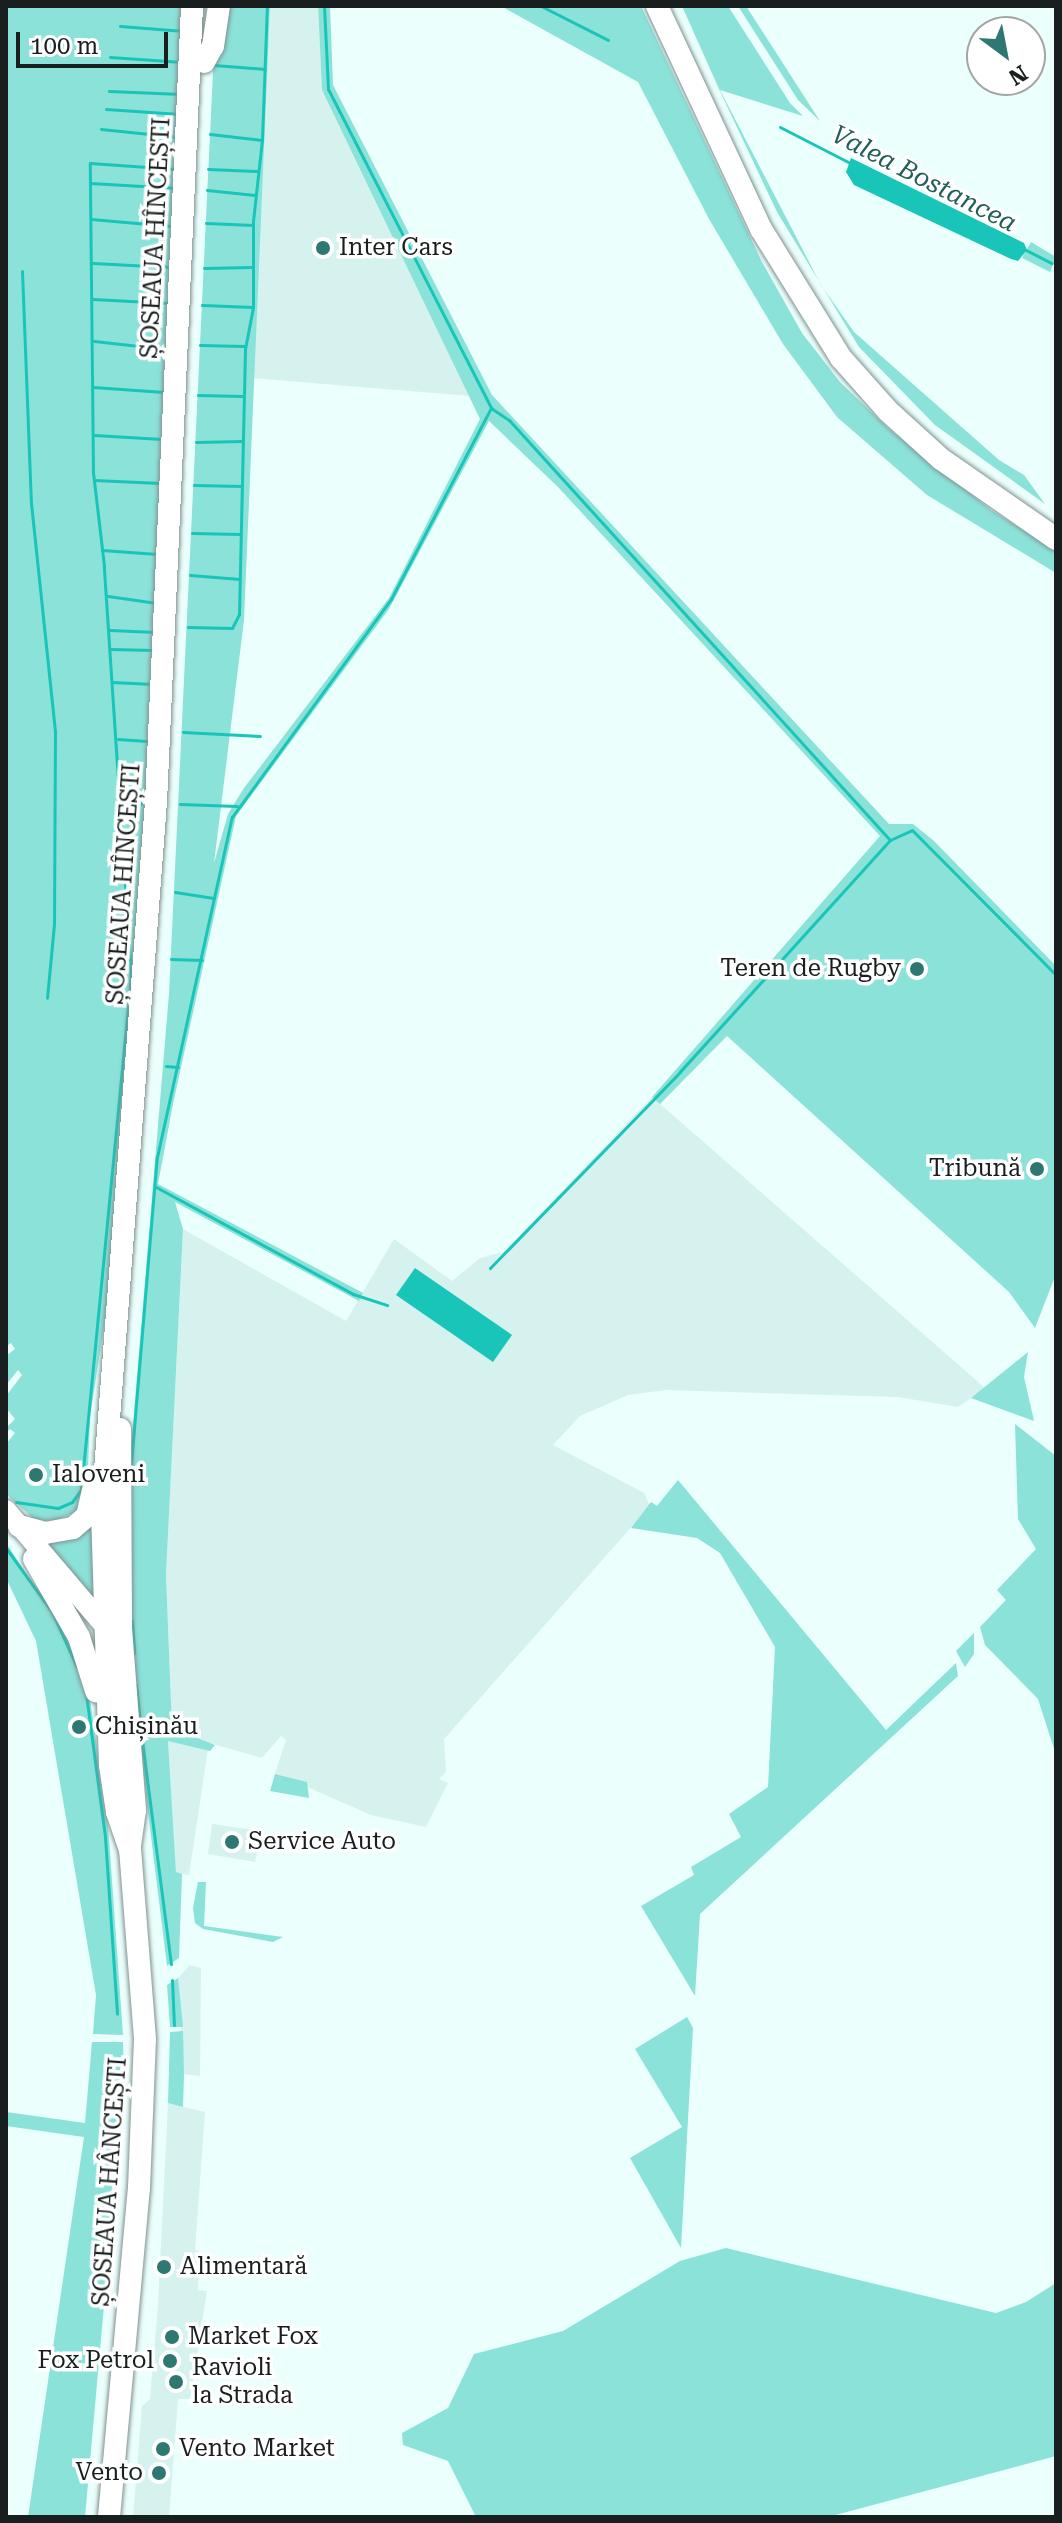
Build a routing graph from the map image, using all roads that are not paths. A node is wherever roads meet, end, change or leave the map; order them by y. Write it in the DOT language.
graph roads {
  1 [pos="192,6"];
  2 [pos="207,6"];
  3 [pos="219,6"];
  4 [pos="657,6"];
  5 [pos="672,6"];
  6 [pos="204,62"];
  7 [pos="1056,523"];
  8 [pos="1056,539"];
  9 [pos="123,1228"];
  10 [pos="120,1421"];
  11 [pos="10,1520"];
  12 [pos="34,1559"];
  13 [pos="120,1603"];
  14 [pos="106,1624"];
  15 [pos="123,1757"];
  16 [pos="109,2517"];
  1 -- 9 [label="highway, ȘOSEAUA HÎNCEȘTI"];
  2 -- 6 [label="highway, ȘOSEAUA HÎNCEȘTI"];
  3 -- 6 [label="highway"];
  4 -- 8 [label="highway"];
  5 -- 7 [label="highway"];
  6 -- 10 [label="highway, ȘOSEAUA HÎNCEȘTI"];
  9 -- 11 [label="highway"];
  9 -- 14 [label="highway, ȘOSEAUA HÎNCEȘTI"];
  10 -- 13 [label="highway, ȘOSEAUA HÎNCEȘTI"];
  10 -- 14 [label="highway"];
  11 -- 12 [label="main road"];
  11 -- 14 [label="main road"];
  12 -- 14 [label="main road"];
  12 -- 15 [label="highway"];
  13 -- 14 [label="highway"];
  13 -- 15 [label="highway, ȘOSEAUA HÎNCEȘTI"];
  14 -- 15 [label="highway"];
  15 -- 16 [label="highway, ȘOSEAUA HÂNCEȘTI"];
}
